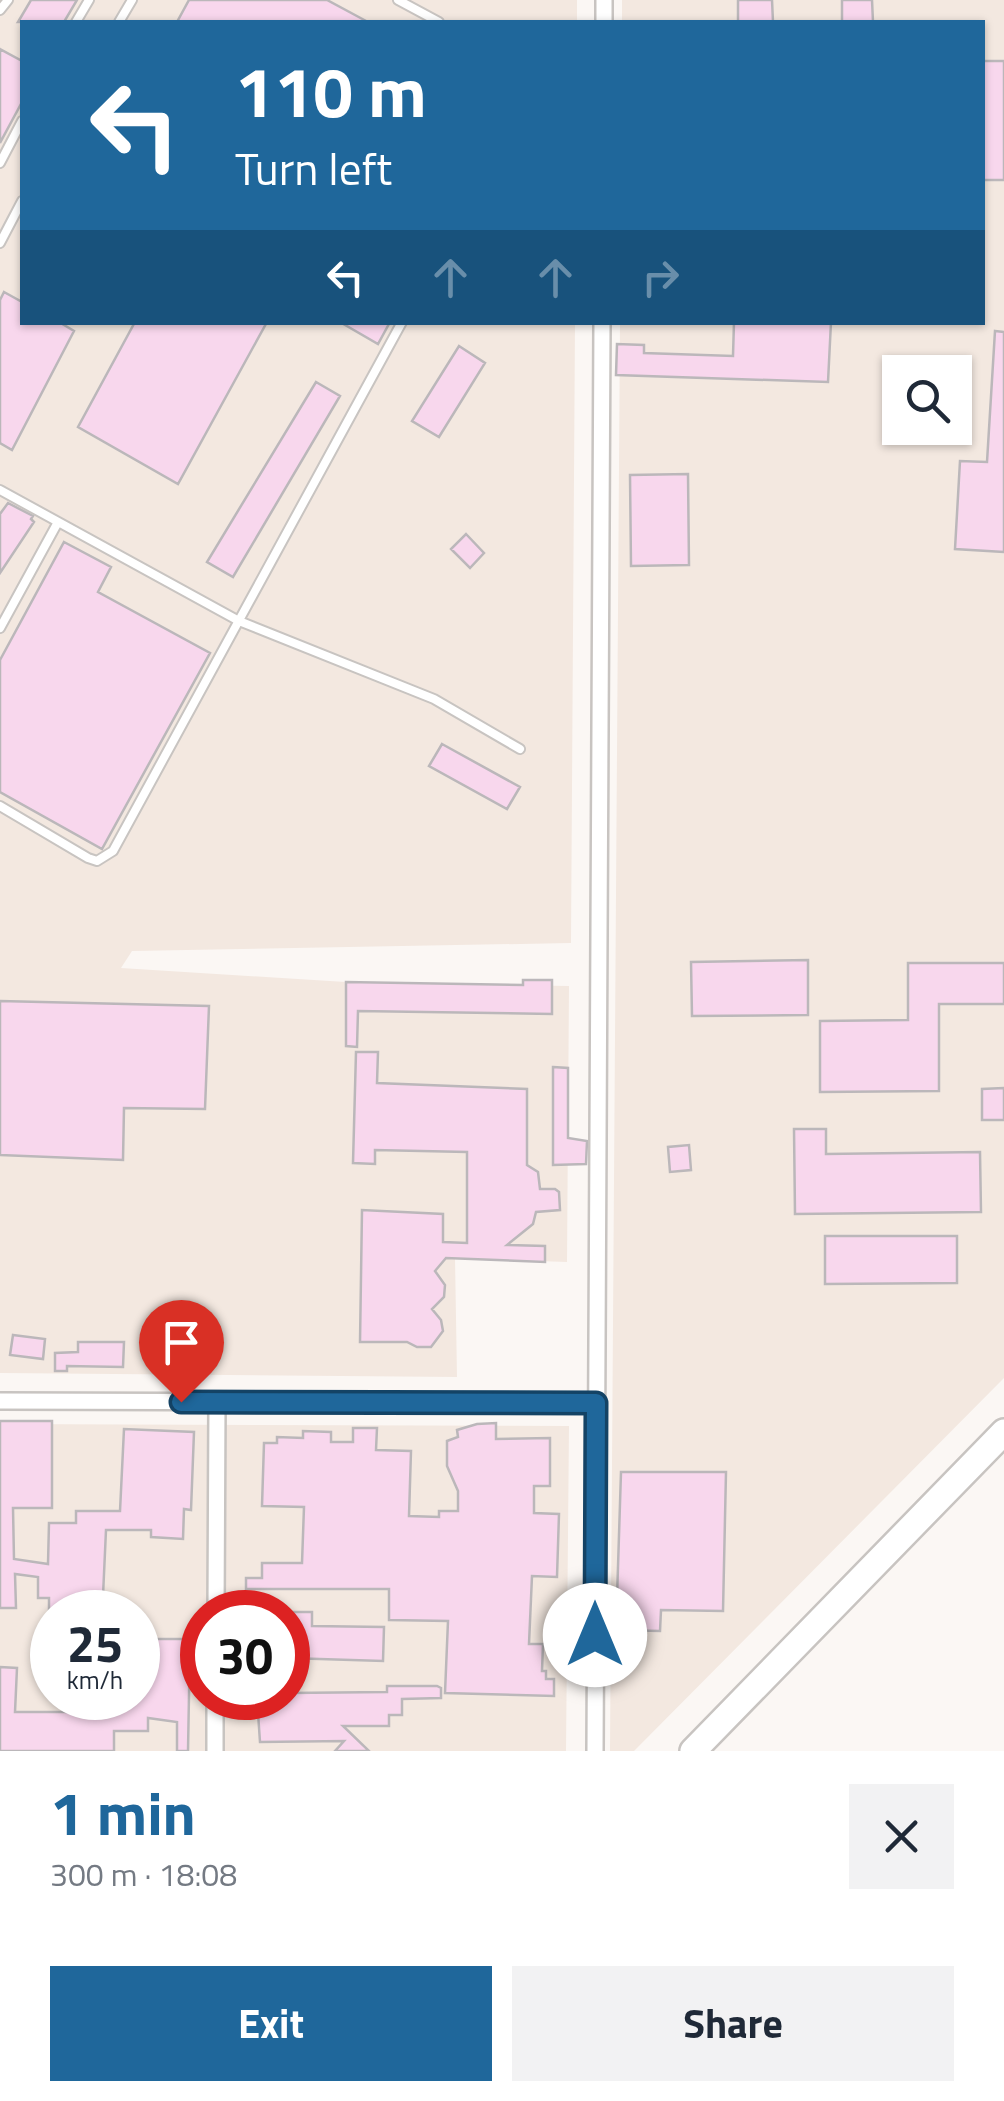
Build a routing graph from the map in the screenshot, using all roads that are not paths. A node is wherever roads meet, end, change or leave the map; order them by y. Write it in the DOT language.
graph roads {
  1 [pos="8,0"];
  2 [pos="398,0"];
  3 [pos="0,10"];
  4 [pos="435,20"];
  5 [pos="20,126"];
  6 [pos="0,163"];
  7 [pos="20,206"];
  8 [pos="0,243"];
  9 [pos="400,325"];
  10 [pos="602,325"];
  11 [pos="0,490"];
  12 [pos="58,522"];
  13 [pos="0,603"];
  14 [pos="10,608"];
  15 [pos="238,621"];
  16 [pos="0,628"];
  17 [pos="520,749"];
  18 [pos="0,806"];
  19 [pos="0,1401"];
  20 [pos="217,1402"];
  21 [pos="596,1403"];
  22 [pos="1004,1432"];
  23 [pos="216,1590"];
  24 [pos="215,1720"];
  25 [pos="215,1751"];
  26 [pos="594,1751"];
  27 [pos="693,1751"];
  1 -- 3 [label="lane"];
  2 -- 4 [label="lane"];
  5 -- 6 [label="lane"];
  7 -- 8 [label="lane"];
  9 -- 15 [label="lane"];
  10 -- 21 [label="street"];
  11 -- 12 [label="lane"];
  12 -- 14 [label="lane"];
  12 -- 15 [label="lane"];
  13 -- 14 [label="lane"];
  14 -- 16 [label="lane"];
  15 -- 17 [label="lane"];
  15 -- 18 [label="lane"];
  19 -- 20 [label="street"];
  20 -- 21 [label="street"];
  20 -- 23 [label="street"];
  21 -- 26 [label="street"];
  22 -- 27 [label="main road"];
  24 -- 25 [label="street"];
}
